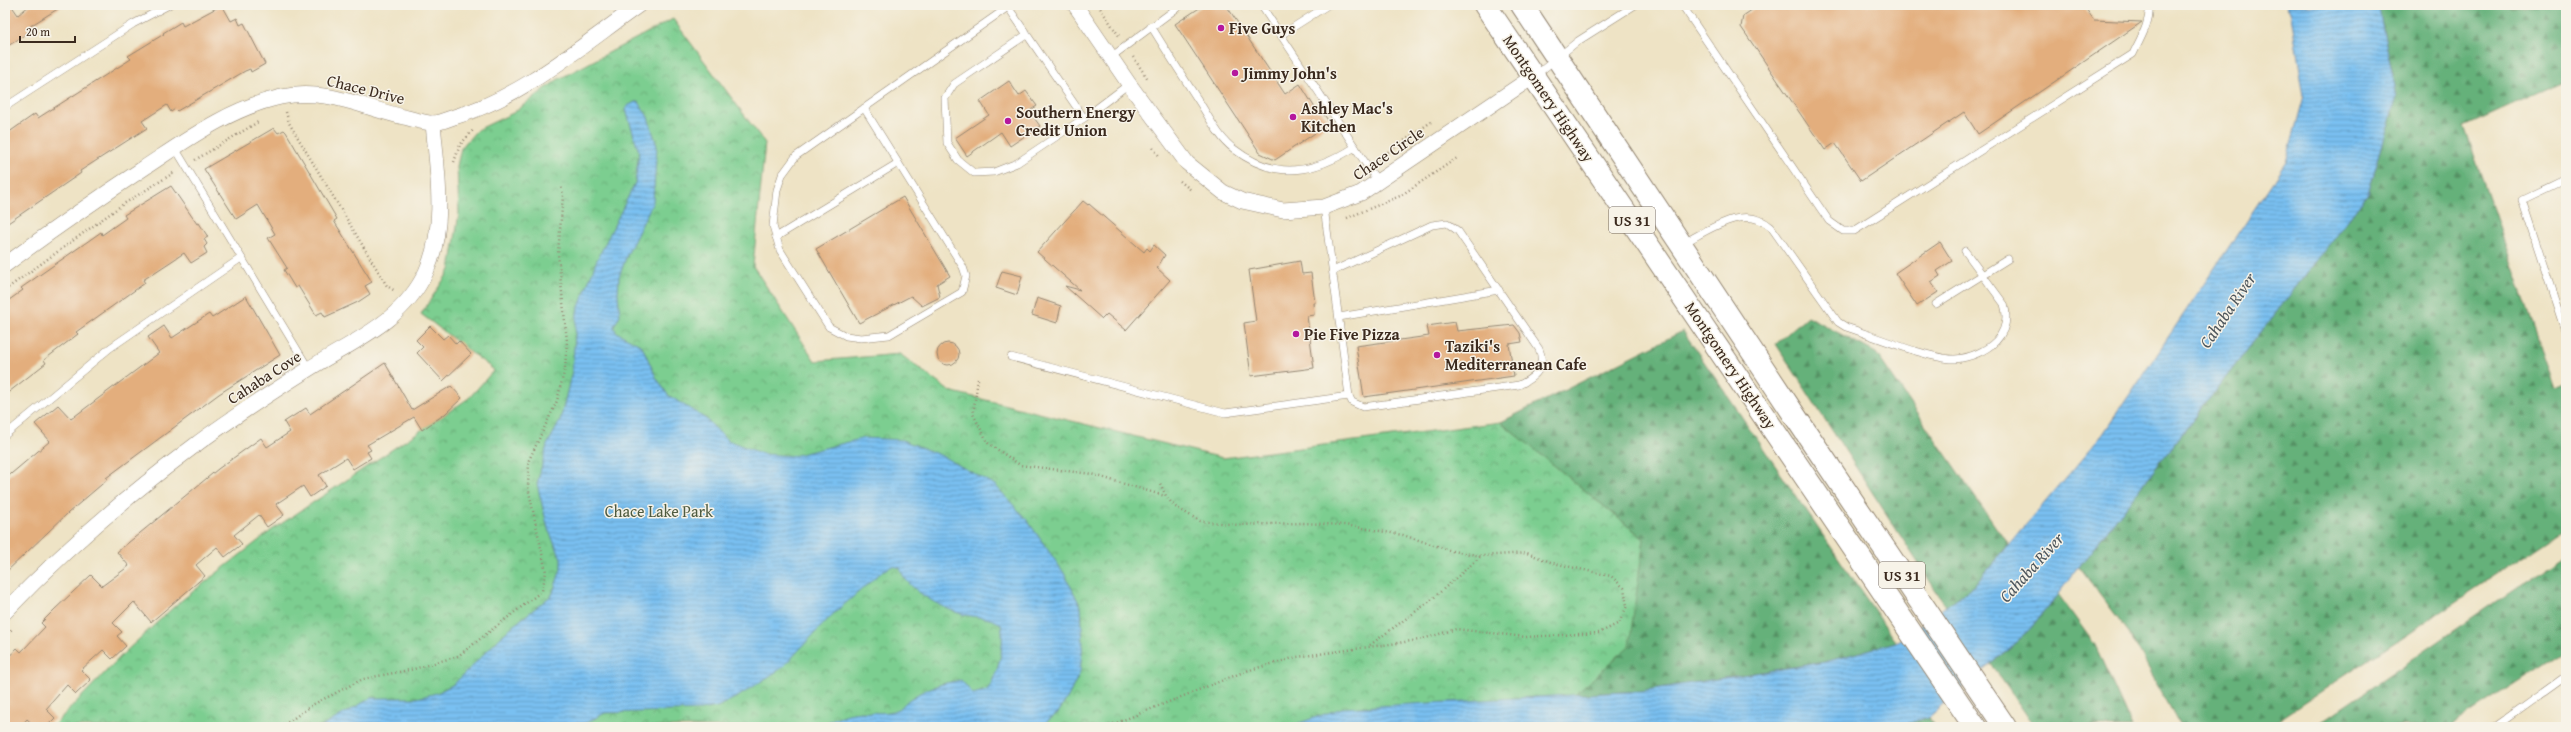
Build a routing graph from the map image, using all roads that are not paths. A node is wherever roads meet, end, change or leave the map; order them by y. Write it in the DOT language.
graph roads {
  1 [pos="169,5"];
  2 [pos="639,5"];
  3 [pos="1075,5"];
  4 [pos="1181,5"];
  5 [pos="1261,5"];
  6 [pos="1328,5"];
  7 [pos="1485,5"];
  8 [pos="1522,5"];
  9 [pos="1635,5"];
  10 [pos="1682,5"];
  11 [pos="2149,5"];
  12 [pos="1010,6"];
  13 [pos="1151,26"];
  14 [pos="1026,35"];
  15 [pos="1281,35"];
  16 [pos="1110,57"];
  17 [pos="1556,58"];
  18 [pos="1534,76"];
  19 [pos="1129,84"];
  20 [pos="5,107"];
  21 [pos="864,108"];
  22 [pos="1084,118"];
  23 [pos="433,123"];
  24 [pos="1355,147"];
  25 [pos="175,148"];
  26 [pos="898,163"];
  27 [pos="2566,179"];
  28 [pos="1378,182"];
  29 [pos="1324,207"];
  30 [pos="776,237"];
  31 [pos="1681,245"];
  32 [pos="1965,251"];
  33 [pos="241,258"];
  34 [pos="2008,259"];
  35 [pos="5,265"];
  36 [pos="1333,271"];
  37 [pos="1983,274"];
  38 [pos="1498,290"];
  39 [pos="1936,304"];
  40 [pos="1339,316"];
  41 [pos="2566,334"];
  42 [pos="1011,357"];
  43 [pos="309,369"];
  44 [pos="1349,396"];
  45 [pos="5,435"];
  46 [pos="5,612"];
  47 [pos="2566,676"];
  48 [pos="1976,727"];
  49 [pos="2005,727"];
  50 [pos="2495,727"];
  1 -- 20 [label="lane"];
  2 -- 23 [label="street, Chace Drive"];
  3 -- 16 [label="street, Chace Circle"];
  4 -- 13 [label="lane"];
  5 -- 15 [label="lane"];
  6 -- 15 [label="lane"];
  7 -- 18 [label="main road, Montgomery Highway / US 31"];
  8 -- 17 [label="main road, Montgomery Highway / US 31"];
  9 -- 17 [label="lane"];
  10 -- 11 [label="lane"];
  12 -- 14 [label="lane"];
  12 -- 21 [label="lane"];
  13 -- 16 [label="lane"];
  13 -- 24 [label="lane"];
  14 -- 22 [label="lane"];
  14 -- 22 [label="lane"];
  15 -- 24 [label="lane"];
  16 -- 19 [label="street, Chace Circle"];
  17 -- 18 [label="lane"];
  17 -- 31 [label="main road, Montgomery Highway / US 31"];
  18 -- 28 [label="street, Chace Circle"];
  18 -- 48 [label="main road, Montgomery Highway / US 31"];
  19 -- 22 [label="lane"];
  19 -- 29 [label="street, Chace Circle"];
  21 -- 26 [label="lane"];
  21 -- 30 [label="lane"];
  23 -- 25 [label="street, Chace Drive"];
  23 -- 43 [label="street, Cahaba Cove"];
  24 -- 28 [label="lane"];
  25 -- 33 [label="lane"];
  25 -- 35 [label="street, Chace Drive"];
  26 -- 30 [label="lane"];
  26 -- 30 [label="lane"];
  27 -- 41 [label="lane"];
  28 -- 29 [label="street, Chace Circle"];
  29 -- 36 [label="lane"];
  31 -- 37 [label="lane"];
  31 -- 49 [label="main road, Montgomery Highway / US 31"];
  32 -- 37 [label="lane"];
  33 -- 43 [label="lane"];
  33 -- 45 [label="lane"];
  34 -- 37 [label="lane"];
  36 -- 38 [label="lane"];
  36 -- 40 [label="lane"];
  37 -- 39 [label="lane"];
  38 -- 40 [label="lane"];
  38 -- 44 [label="lane"];
  40 -- 44 [label="lane"];
  42 -- 44 [label="lane"];
  43 -- 46 [label="street, Cahaba Cove"];
  47 -- 50 [label="lane"];
}
